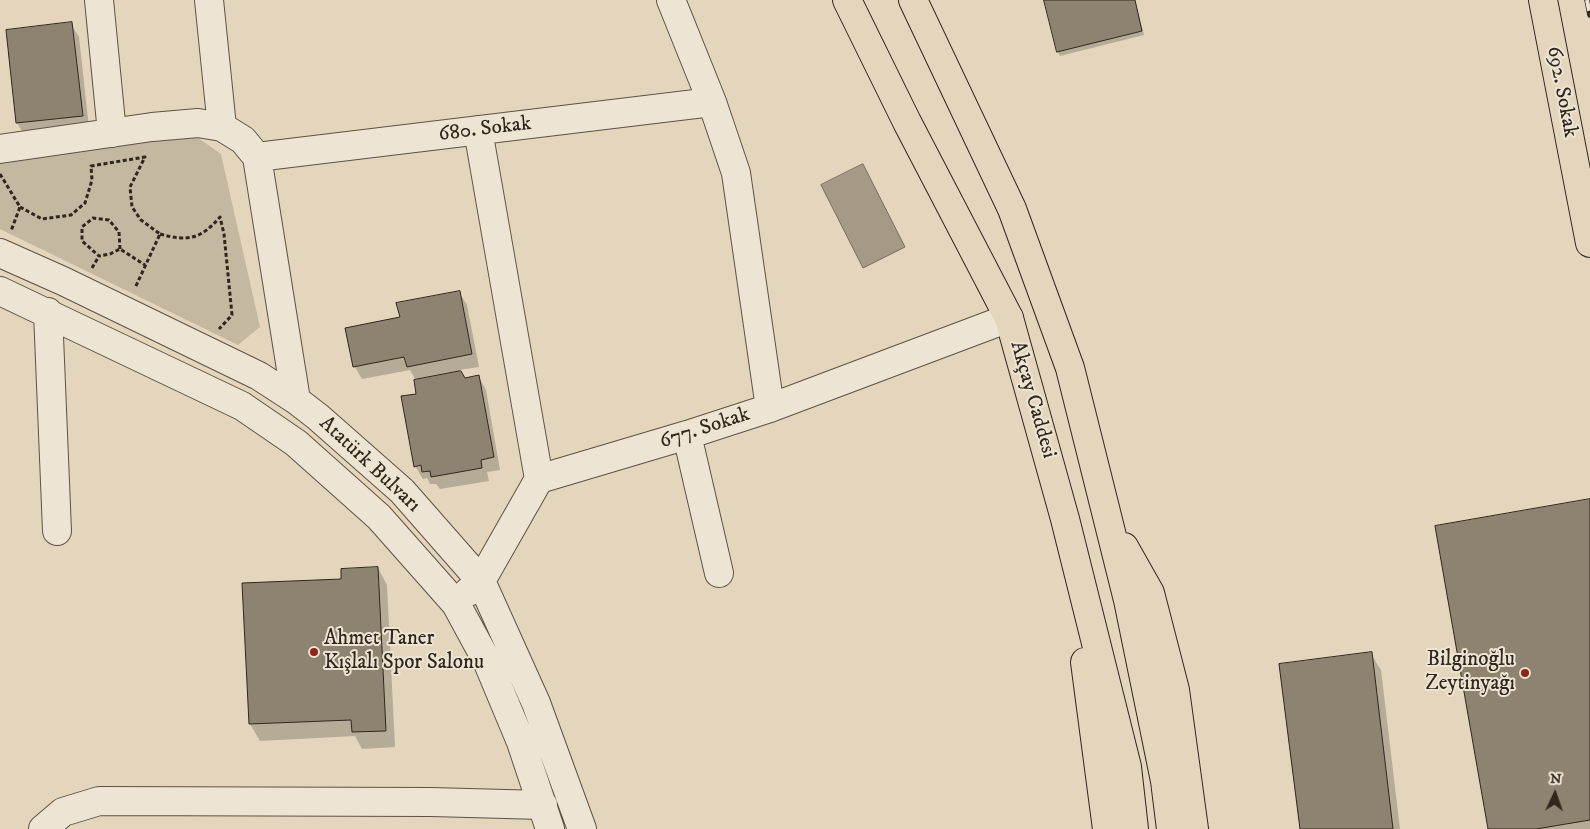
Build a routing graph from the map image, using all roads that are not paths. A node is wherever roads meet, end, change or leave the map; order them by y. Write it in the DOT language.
graph roads {
  1 [pos="99,0"];
  2 [pos="209,0"];
  3 [pos="671,0"];
  4 [pos="847,0"];
  5 [pos="913,0"];
  6 [pos="1543,0"];
  7 [pos="712,102"];
  8 [pos="222,127"];
  9 [pos="478,130"];
  10 [pos="112,133"];
  11 [pos="0,149"];
  12 [pos="257,157"];
  13 [pos="5,243"];
  14 [pos="1590,243"];
  15 [pos="0,291"];
  16 [pos="48,312"];
  17 [pos="1009,318"];
  18 [pos="296,400"];
  19 [pos="770,408"];
  20 [pos="687,435"];
  21 [pos="539,479"];
  22 [pos="1106,512"];
  23 [pos="1066,519"];
  24 [pos="57,530"];
  25 [pos="720,573"];
  26 [pos="481,581"];
  27 [pos="456,604"];
  28 [pos="546,817"];
  29 [pos="43,829"];
  30 [pos="582,829"];
  31 [pos="1107,829"];
  32 [pos="1134,829"];
  33 [pos="1171,829"];
  34 [pos="1194,829"];
  1 -- 10 [label="street"];
  2 -- 8 [label="street"];
  3 -- 7 [label="street"];
  4 -- 17 [label="main road, Akçay Caddesi"];
  5 -- 22 [label="main road, Akçay Caddesi"];
  6 -- 14 [label="main road, 692. Sokak"];
  7 -- 9 [label="street, 680. Sokak"];
  7 -- 19 [label="street"];
  8 -- 10 [label="street"];
  8 -- 12 [label="street"];
  9 -- 12 [label="street, 680. Sokak"];
  9 -- 21 [label="street"];
  10 -- 11 [label="street"];
  12 -- 18 [label="street"];
  13 -- 18 [label="street, Atatürk Bulvarı"];
  15 -- 16 [label="street, Atatürk Bulvarı"];
  16 -- 24 [label="street"];
  16 -- 27 [label="street, Atatürk Bulvarı"];
  17 -- 19 [label="street, 677. Sokak"];
  17 -- 23 [label="main road, Akçay Caddesi"];
  18 -- 26 [label="street, Atatürk Bulvarı"];
  19 -- 20 [label="street, 677. Sokak"];
  20 -- 21 [label="street, 677. Sokak"];
  20 -- 25 [label="street"];
  21 -- 26 [label="street"];
  22 -- 33 [label="main road, Akçay Caddesi"];
  22 -- 34 [label="main road"];
  23 -- 31 [label="main road"];
  23 -- 32 [label="main road, Akçay Caddesi"];
  26 -- 27 [label="street"];
  26 -- 30 [label="street, Atatürk Bulvarı"];
  27 -- 28 [label="street, Atatürk Bulvarı"];
  28 -- 29 [label="street"];
}
